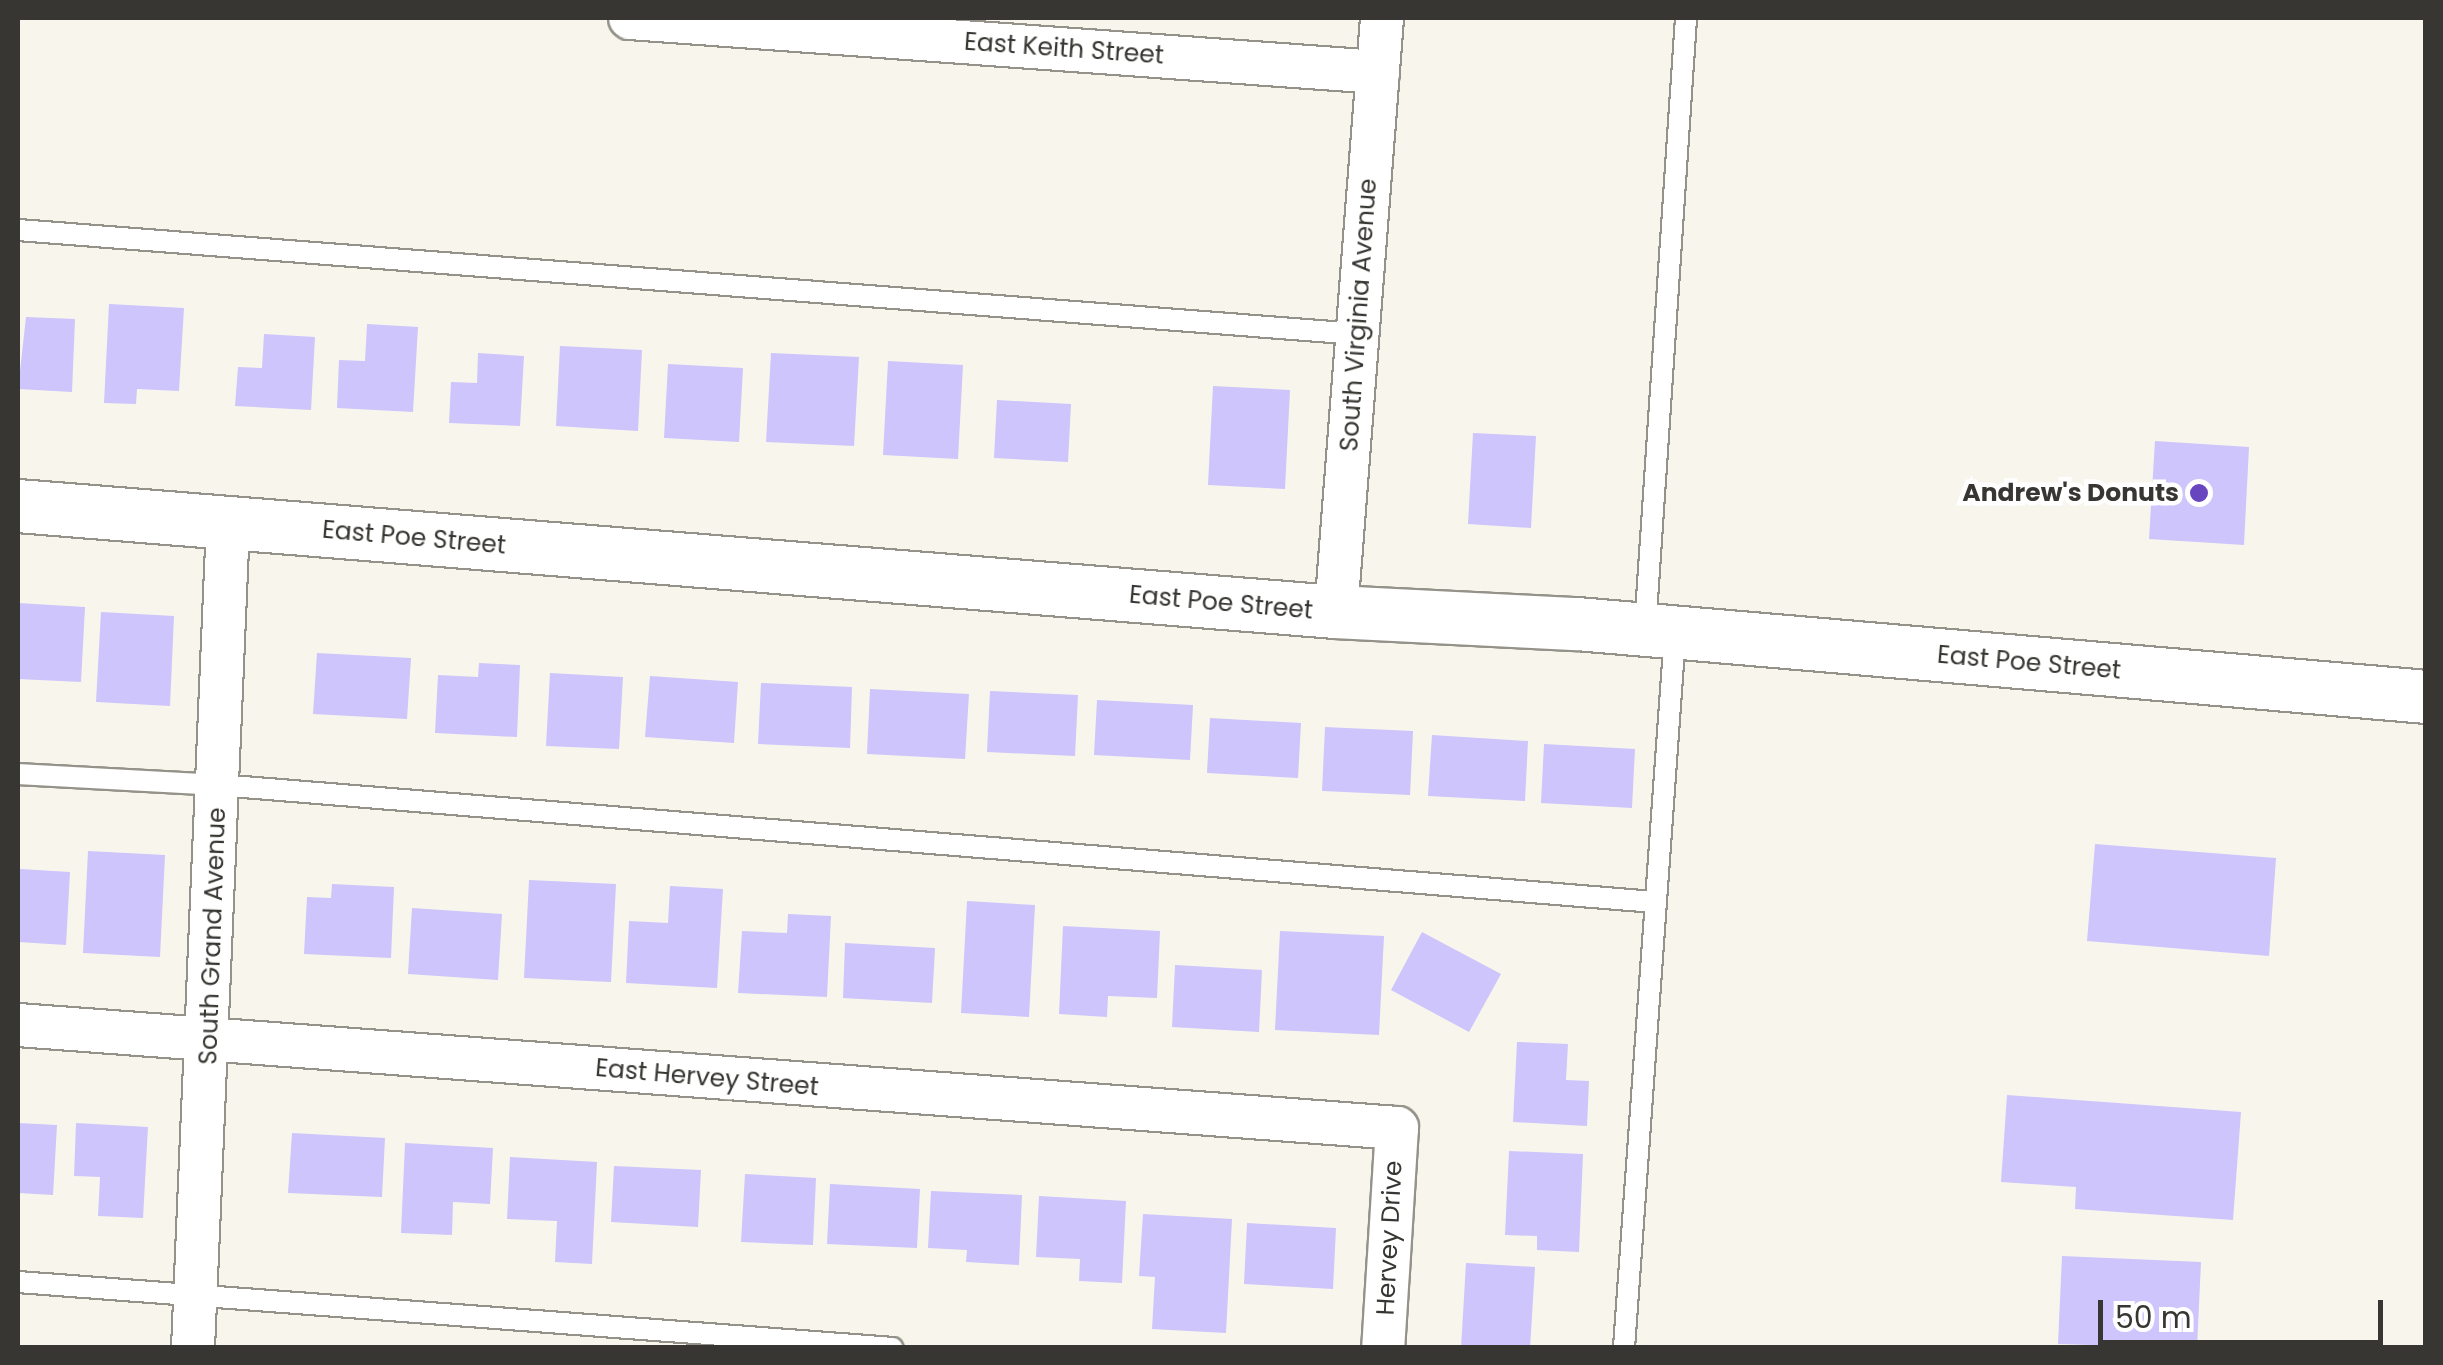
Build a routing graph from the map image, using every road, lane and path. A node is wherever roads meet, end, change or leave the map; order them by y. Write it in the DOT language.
graph roads {
  1 [pos="630,18"];
  2 [pos="1382,18"];
  3 [pos="1686,18"];
  4 [pos="1378,72"];
  5 [pos="18,230"];
  6 [pos="1358,334"];
  7 [pos="18,506"];
  8 [pos="228,523"];
  9 [pos="1336,612"];
  10 [pos="1660,631"];
  11 [pos="2426,697"];
  12 [pos="18,774"];
  13 [pos="219,785"];
  14 [pos="1654,902"];
  15 [pos="18,1025"];
  16 [pos="210,1039"];
  17 [pos="1397,1128"];
  18 [pos="18,1282"];
  19 [pos="196,1290"];
  20 [pos="193,1348"];
  21 [pos="893,1348"];
  22 [pos="1384,1348"];
  23 [pos="1624,1348"];
  1 -- 4 [label="street, East Keith Street"];
  2 -- 4 [label="street, South Virginia Avenue"];
  3 -- 10 [label="lane"];
  4 -- 6 [label="street, South Virginia Avenue"];
  5 -- 6 [label="lane"];
  6 -- 9 [label="street, South Virginia Avenue"];
  7 -- 8 [label="street, East Poe Street"];
  8 -- 9 [label="street, East Poe Street"];
  8 -- 13 [label="street, South Grand Avenue"];
  9 -- 10 [label="street, East Poe Street"];
  10 -- 11 [label="street, East Poe Street"];
  10 -- 14 [label="lane"];
  12 -- 13 [label="lane"];
  13 -- 14 [label="lane"];
  13 -- 16 [label="street, South Grand Avenue"];
  14 -- 23 [label="lane"];
  15 -- 16 [label="street, East Hervey Street"];
  16 -- 17 [label="street, East Hervey Street"];
  16 -- 19 [label="street, South Grand Avenue"];
  17 -- 22 [label="street, Hervey Drive"];
  18 -- 19 [label="lane"];
  19 -- 20 [label="street, South Grand Avenue"];
  19 -- 21 [label="lane"];
}
